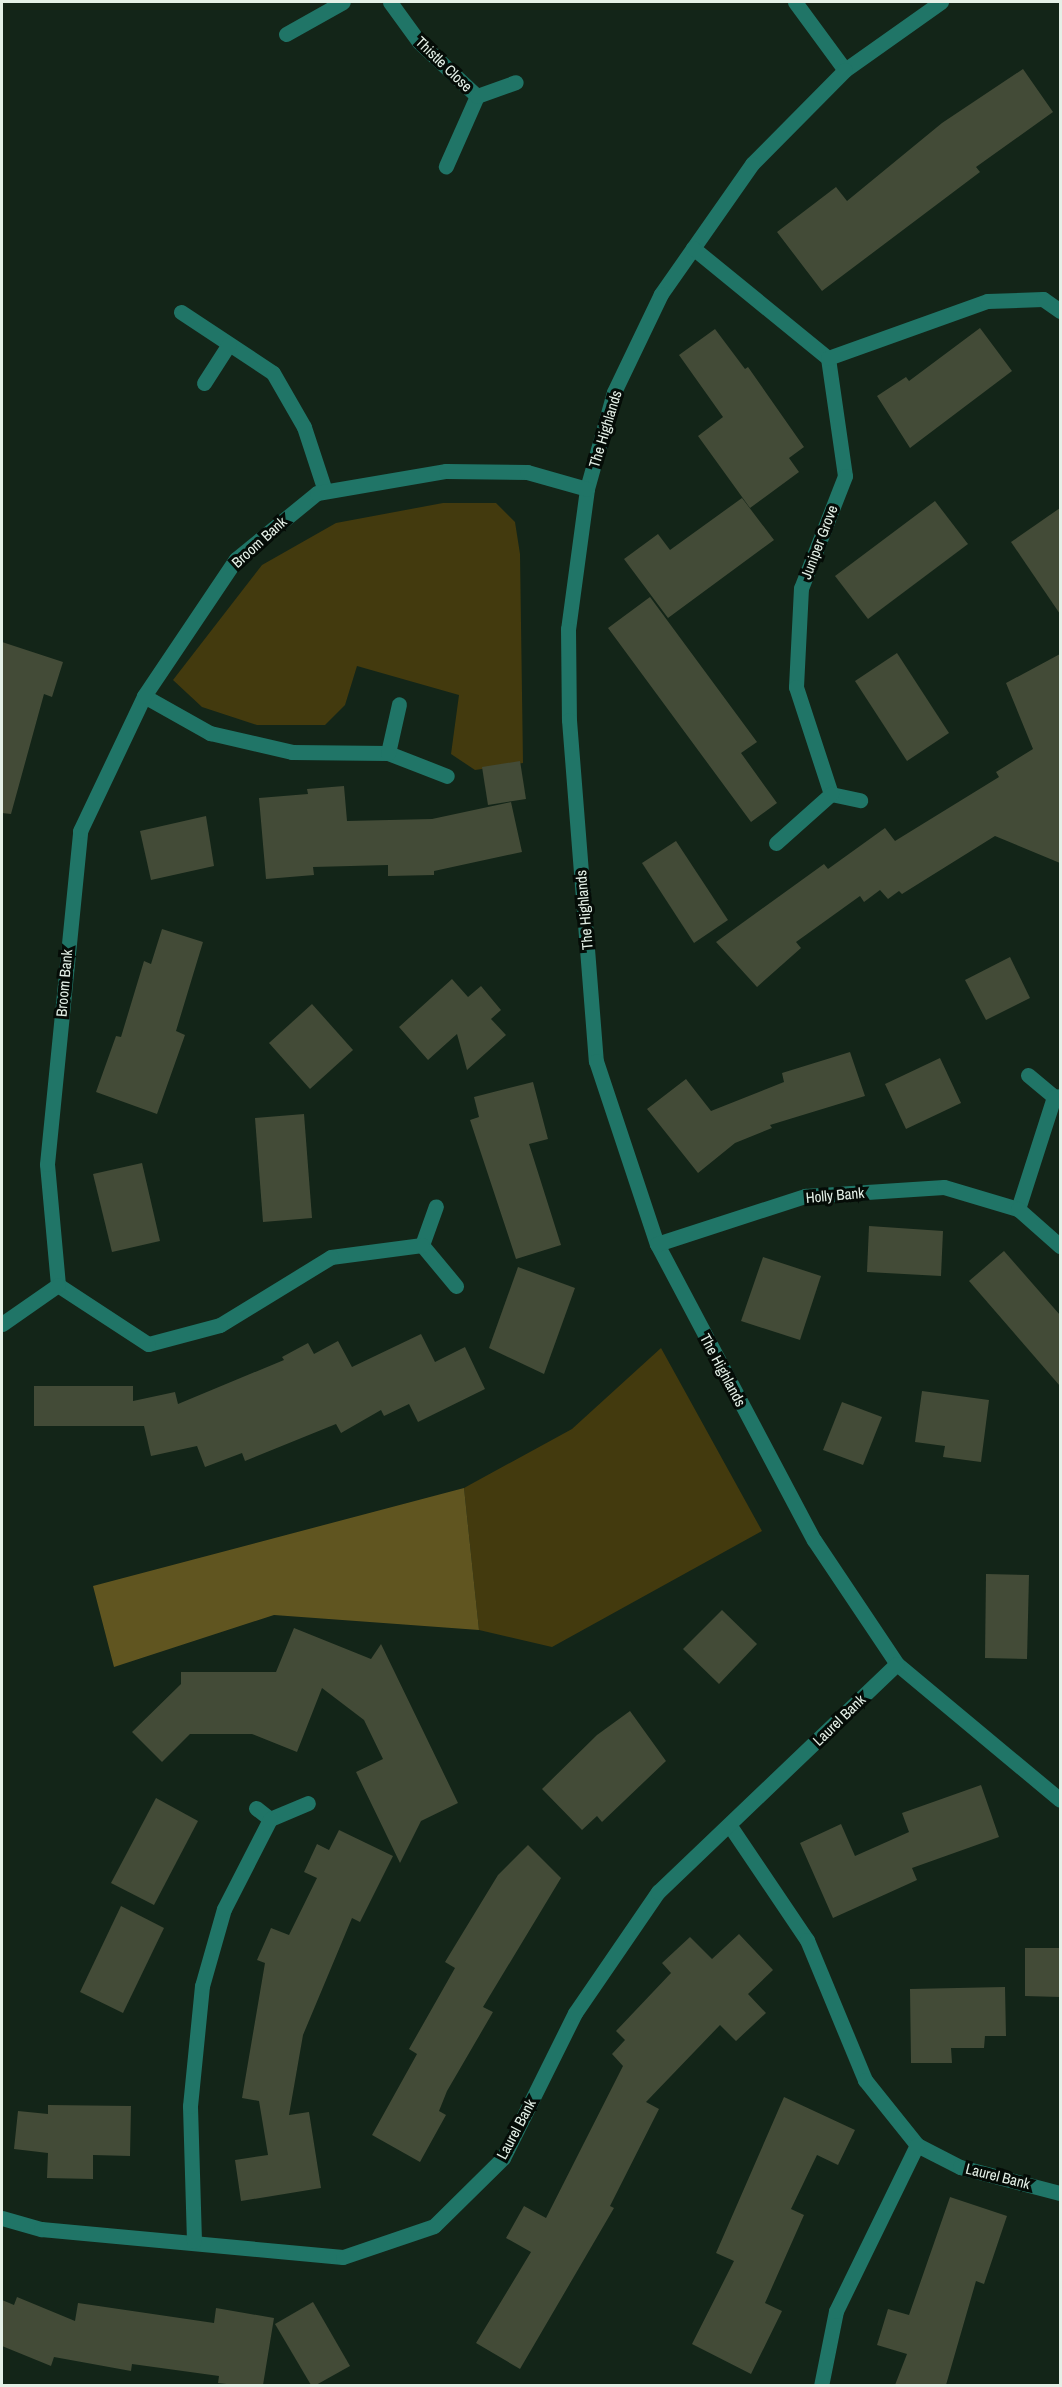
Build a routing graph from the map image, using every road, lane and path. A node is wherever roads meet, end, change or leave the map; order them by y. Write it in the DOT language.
graph roads {
  1 [pos="342,2"];
  2 [pos="390,2"];
  3 [pos="795,2"];
  4 [pos="941,2"];
  5 [pos="286,34"];
  6 [pos="845,70"];
  7 [pos="516,82"];
  8 [pos="477,96"];
  9 [pos="446,166"];
  10 [pos="693,248"];
  11 [pos="1060,311"];
  12 [pos="181,312"];
  13 [pos="229,344"];
  14 [pos="828,358"];
  15 [pos="204,383"];
  16 [pos="587,489"];
  17 [pos="325,491"];
  18 [pos="144,696"];
  19 [pos="399,704"];
  20 [pos="388,753"];
  21 [pos="447,776"];
  22 [pos="831,794"];
  23 [pos="860,800"];
  24 [pos="776,843"];
  25 [pos="1028,1075"];
  26 [pos="1057,1096"];
  27 [pos="436,1206"];
  28 [pos="1018,1209"];
  29 [pos="657,1244"];
  30 [pos="422,1245"];
  31 [pos="1060,1246"];
  32 [pos="58,1285"];
  33 [pos="456,1286"];
  34 [pos="2,1324"];
  35 [pos="897,1664"];
  36 [pos="1060,1800"];
  37 [pos="308,1803"];
  38 [pos="256,1808"];
  39 [pos="270,1819"];
  40 [pos="729,1826"];
  41 [pos="917,2145"];
  42 [pos="1060,2193"];
  43 [pos="2,2218"];
  44 [pos="194,2241"];
  45 [pos="821,2385"];
  1 -- 5 [label="street"];
  2 -- 8 [label="street, Thistle Close"];
  3 -- 6 [label="street"];
  4 -- 6 [label="street, The Highlands"];
  6 -- 10 [label="street, The Highlands"];
  7 -- 8 [label="street, Thistle Close"];
  8 -- 9 [label="street, Thistle Close"];
  10 -- 14 [label="street"];
  10 -- 16 [label="street, The Highlands"];
  11 -- 14 [label="street"];
  12 -- 13 [label="street"];
  13 -- 15 [label="street"];
  13 -- 17 [label="street"];
  14 -- 22 [label="street, Juniper Grove"];
  16 -- 17 [label="street, Broom Bank"];
  16 -- 29 [label="street, The Highlands"];
  17 -- 18 [label="street, Broom Bank"];
  18 -- 20 [label="street"];
  18 -- 32 [label="street, Broom Bank"];
  19 -- 20 [label="street"];
  20 -- 21 [label="street"];
  22 -- 23 [label="street"];
  22 -- 24 [label="street"];
  25 -- 26 [label="street"];
  26 -- 28 [label="street"];
  27 -- 30 [label="street"];
  28 -- 29 [label="street, Holly Bank"];
  28 -- 31 [label="street, Holly Bank"];
  29 -- 35 [label="street, The Highlands"];
  30 -- 32 [label="street"];
  30 -- 33 [label="street"];
  32 -- 34 [label="street"];
  35 -- 36 [label="street, The Highlands"];
  35 -- 40 [label="street, Laurel Bank"];
  37 -- 39 [label="street"];
  38 -- 39 [label="street"];
  39 -- 44 [label="street"];
  40 -- 41 [label="street, Laurel Bank"];
  40 -- 44 [label="street, Laurel Bank"];
  41 -- 42 [label="street, Laurel Bank"];
  41 -- 45 [label="street"];
  43 -- 44 [label="street, Laurel Bank"];
}
